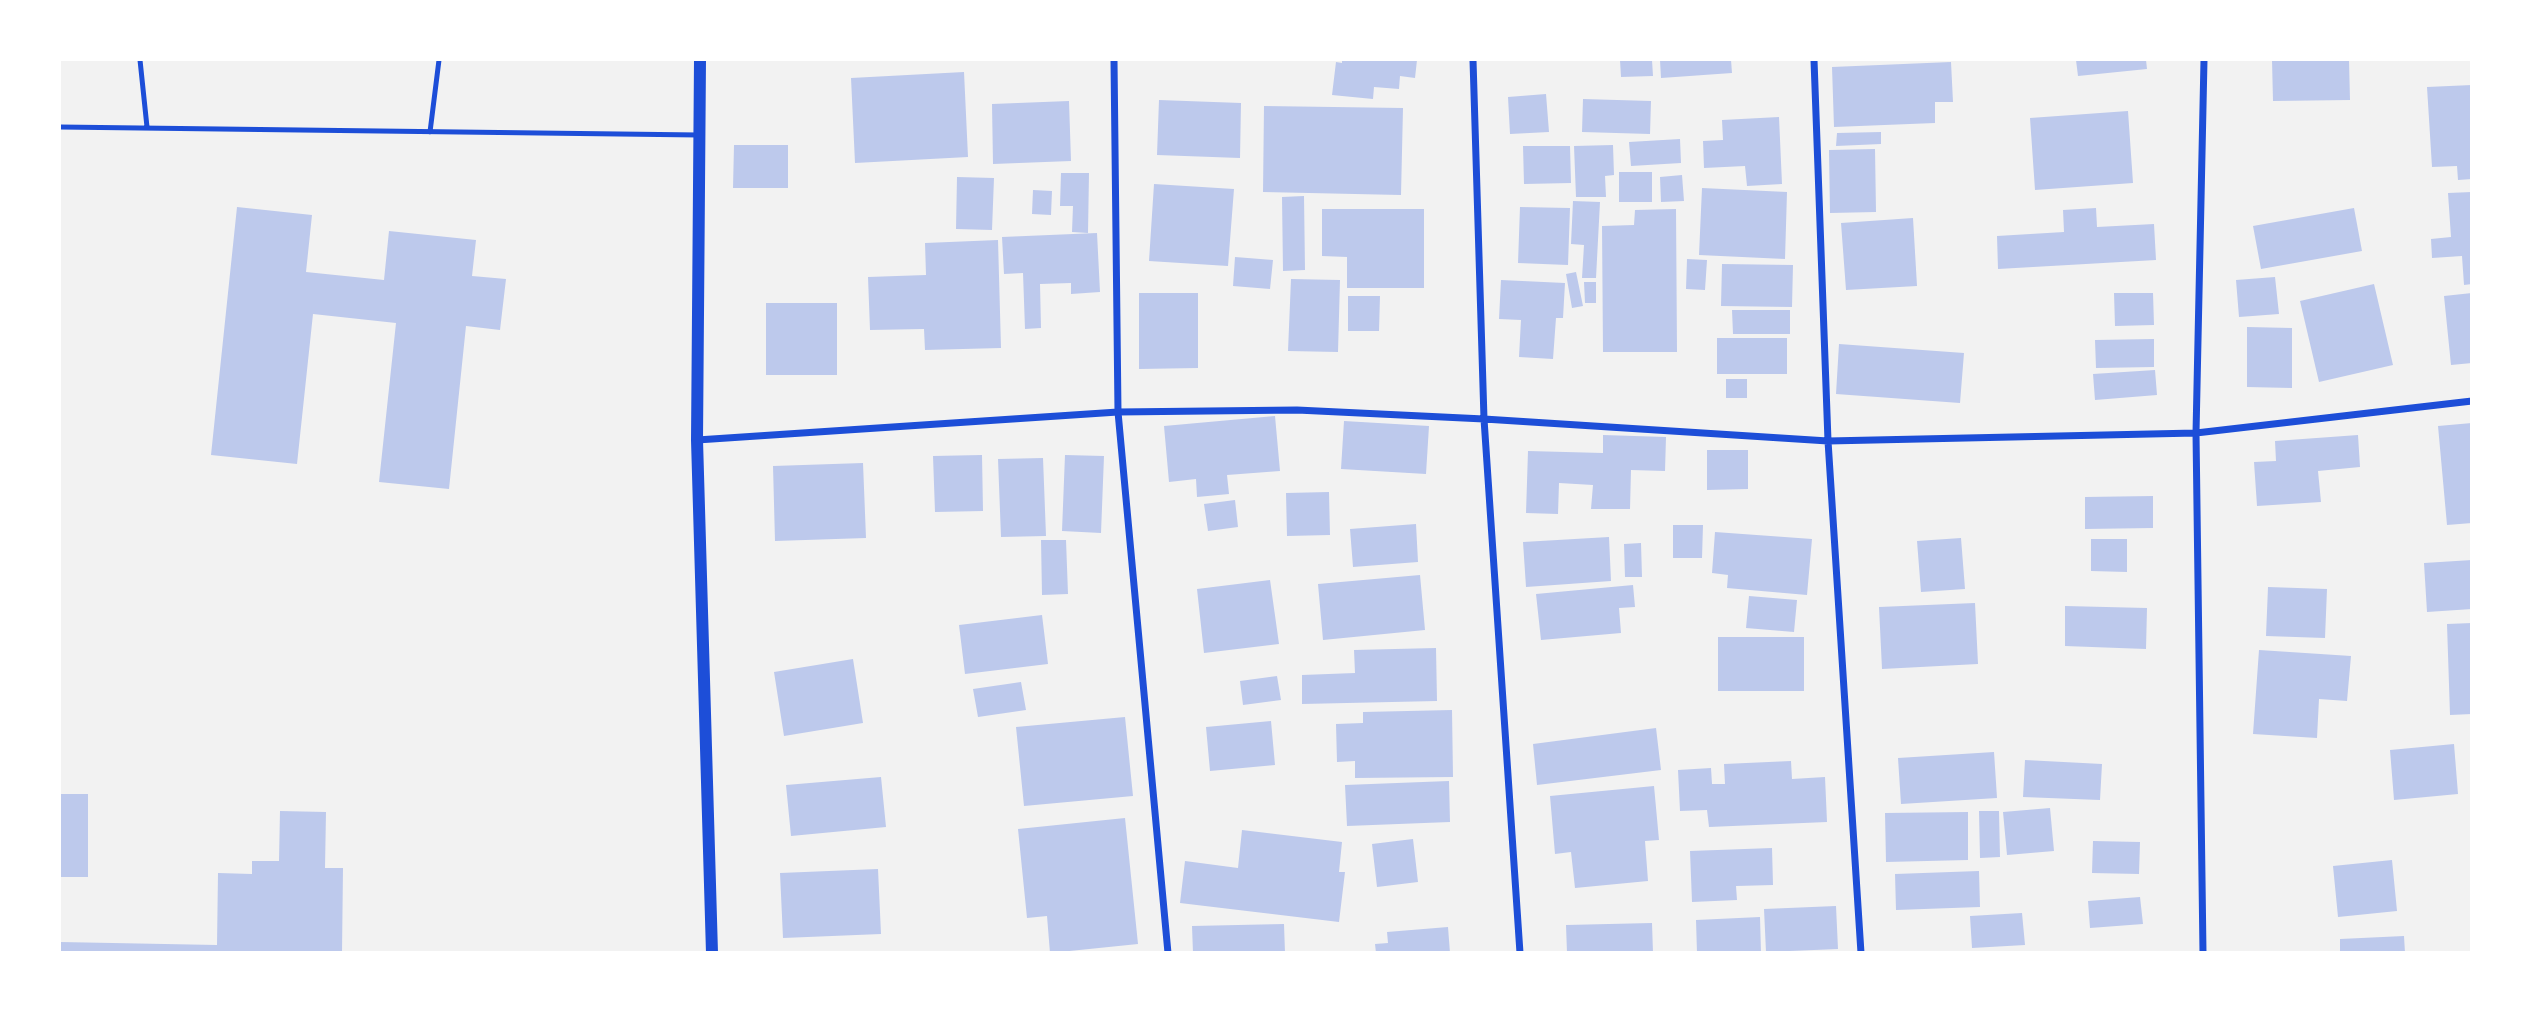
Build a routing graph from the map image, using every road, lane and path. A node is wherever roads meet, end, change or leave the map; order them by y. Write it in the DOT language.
graph roads {
  1 [pos="140,60"];
  2 [pos="439,60"];
  3 [pos="700,60"];
  4 [pos="1114,60"];
  5 [pos="1473,60"];
  6 [pos="1814,60"];
  7 [pos="2204,60"];
  8 [pos="60,127"];
  9 [pos="147,127"];
  10 [pos="430,132"];
  11 [pos="699,135"];
  12 [pos="2472,401"];
  13 [pos="1118,412"];
  14 [pos="1484,419"];
  15 [pos="2196,433"];
  16 [pos="697,440"];
  17 [pos="1828,441"];
  18 [pos="712,953"];
  19 [pos="1168,953"];
  20 [pos="1520,953"];
  21 [pos="1861,953"];
  22 [pos="2203,953"];
  1 -- 9 [label="lane"];
  2 -- 10 [label="lane"];
  3 -- 11 [label="street"];
  4 -- 13 [label="street"];
  5 -- 14 [label="street"];
  6 -- 17 [label="street"];
  7 -- 15 [label="street"];
  8 -- 9 [label="lane"];
  9 -- 10 [label="lane"];
  10 -- 11 [label="lane"];
  11 -- 16 [label="street"];
  12 -- 15 [label="street"];
  13 -- 14 [label="street"];
  13 -- 16 [label="street"];
  13 -- 19 [label="street"];
  14 -- 17 [label="street"];
  14 -- 20 [label="street"];
  15 -- 17 [label="street"];
  15 -- 22 [label="street"];
  16 -- 18 [label="street"];
  17 -- 21 [label="street"];
}
